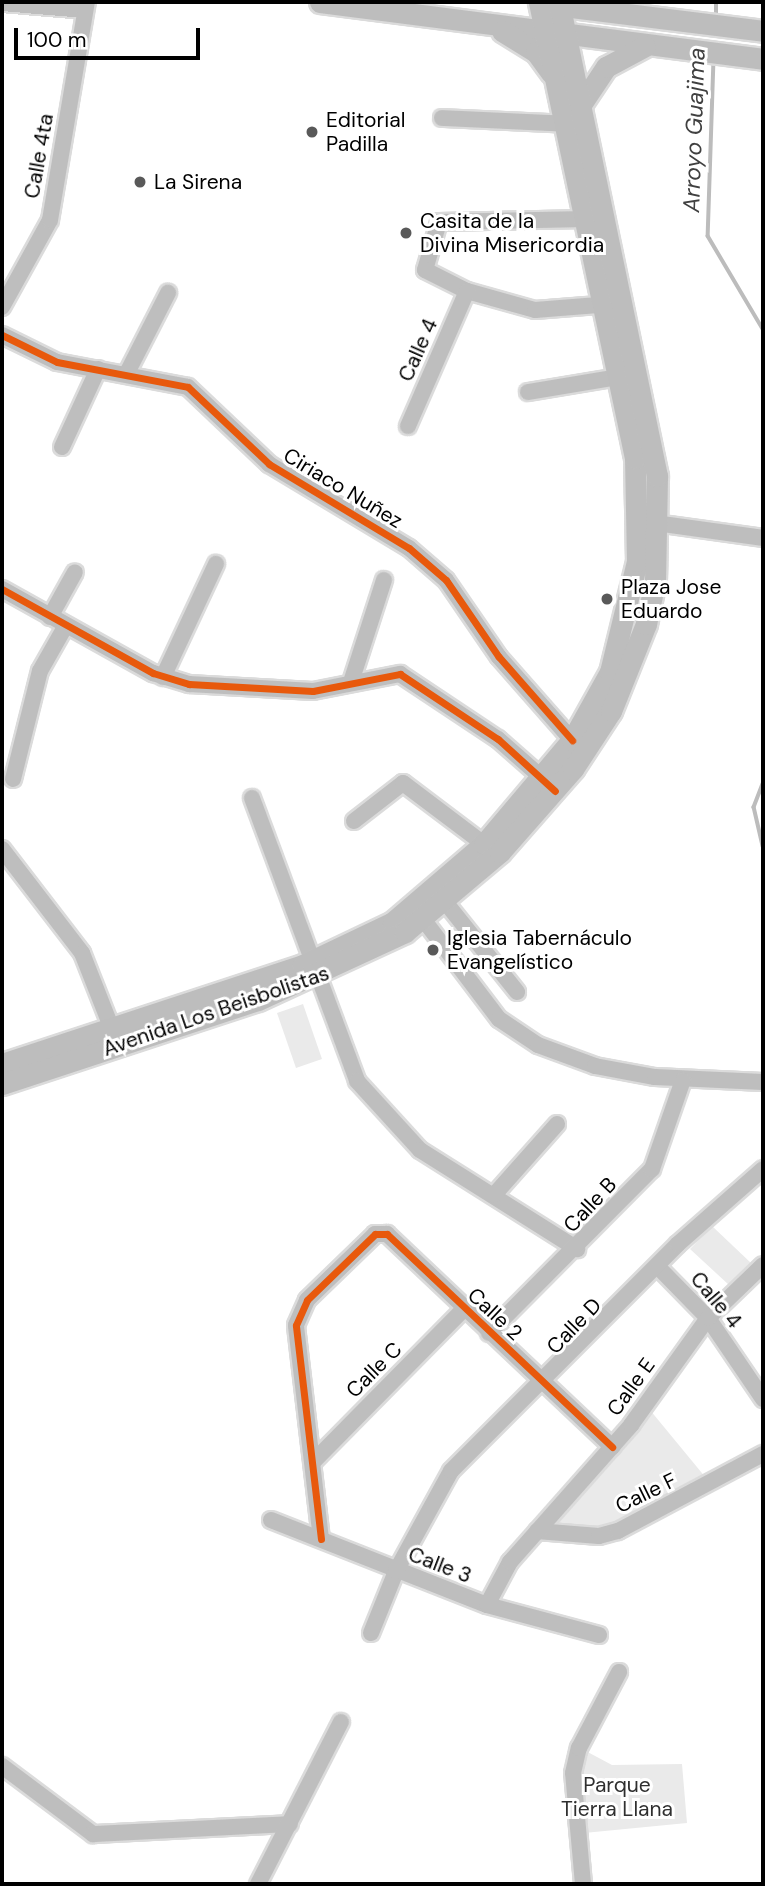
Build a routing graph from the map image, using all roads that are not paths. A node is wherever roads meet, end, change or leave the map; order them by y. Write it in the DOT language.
graph roads {
  1 [pos="320,2"];
  2 [pos="531,2"];
  3 [pos="611,2"];
  4 [pos="2,3"];
  5 [pos="549,3"];
  6 [pos="86,6"];
  7 [pos="630,14"];
  8 [pos="483,25"];
  9 [pos="763,31"];
  10 [pos="556,34"];
  11 [pos="649,45"];
  12 [pos="763,59"];
  13 [pos="558,85"];
  14 [pos="580,106"];
  15 [pos="442,118"];
  16 [pos="568,124"];
  17 [pos="587,219"];
  18 [pos="467,291"];
  19 [pos="169,293"];
  20 [pos="612,304"];
  21 [pos="2,307"];
  22 [pos="2,335"];
  23 [pos="98,369"];
  24 [pos="128,371"];
  25 [pos="619,377"];
  26 [pos="528,392"];
  27 [pos="408,426"];
  28 [pos="62,447"];
  29 [pos="650,522"];
  30 [pos="763,538"];
  31 [pos="216,564"];
  32 [pos="75,572"];
  33 [pos="384,580"];
  34 [pos="2,589"];
  35 [pos="50,617"];
  36 [pos="65,627"];
  37 [pos="163,677"];
  38 [pos="352,679"];
  39 [pos="572,740"];
  40 [pos="13,779"];
  41 [pos="549,784"];
  42 [pos="252,798"];
  43 [pos="354,821"];
  44 [pos="484,844"];
  45 [pos="2,849"];
  46 [pos="446,903"];
  47 [pos="429,926"];
  48 [pos="313,970"];
  49 [pos="517,992"];
  50 [pos="112,1029"];
  51 [pos="2,1064"];
  52 [pos="683,1080"];
  53 [pos="763,1082"];
  54 [pos="2,1084"];
  55 [pos="557,1124"];
  56 [pos="763,1169"];
  57 [pos="494,1195"];
  58 [pos="577,1249"];
  59 [pos="763,1265"];
  60 [pos="657,1266"];
  61 [pos="464,1309"];
  62 [pos="708,1318"];
  63 [pos="489,1332"];
  64 [pos="544,1384"];
  65 [pos="763,1399"];
  66 [pos="611,1447"];
  67 [pos="763,1454"];
  68 [pos="314,1461"];
  69 [pos="271,1520"];
  70 [pos="537,1531"];
  71 [pos="321,1539"];
  72 [pos="396,1571"];
  73 [pos="487,1605"];
  74 [pos="371,1633"];
  75 [pos="599,1635"];
  76 [pos="619,1672"];
  77 [pos="341,1722"];
  78 [pos="2,1766"];
  79 [pos="290,1824"];
  80 [pos="258,1884"];
  81 [pos="583,1884"];
  1 -- 8 [label="main road"];
  2 -- 5 [label="main road"];
  3 -- 7 [label="main road"];
  4 -- 6 [label="street"];
  5 -- 7 [label="main road"];
  5 -- 10 [label="main road, Avenida Los Beisbolistas"];
  6 -- 21 [label="street, Calle 4ta"];
  7 -- 9 [label="main road"];
  8 -- 10 [label="main road"];
  8 -- 13 [label="main road"];
  10 -- 11 [label="main road"];
  10 -- 13 [label="main road, Avenida Los Beisbolistas"];
  10 -- 14 [label="main road, Avenida Los Beisbolistas"];
  11 -- 12 [label="main road"];
  11 -- 14 [label="main road"];
  13 -- 16 [label="main road, Avenida Los Beisbolistas"];
  14 -- 20 [label="main road, Avenida Los Beisbolistas"];
  15 -- 16 [label="street"];
  16 -- 17 [label="main road, Avenida Los Beisbolistas"];
  17 -- 18 [label="street"];
  17 -- 20 [label="main road, Avenida Los Beisbolistas"];
  18 -- 20 [label="street"];
  18 -- 27 [label="street, Calle 4"];
  19 -- 24 [label="street"];
  20 -- 25 [label="main road, Avenida Los Beisbolistas"];
  20 -- 29 [label="main road, Avenida Los Beisbolistas"];
  22 -- 23 [label="street, Ciriaco Nuñez"];
  23 -- 24 [label="street, Ciriaco Nuñez"];
  23 -- 28 [label="street"];
  24 -- 39 [label="street, Ciriaco Nuñez"];
  25 -- 26 [label="street"];
  25 -- 29 [label="main road, Avenida Los Beisbolistas"];
  29 -- 30 [label="street"];
  29 -- 39 [label="main road, Avenida Los Beisbolistas"];
  29 -- 41 [label="main road, Avenida Los Beisbolistas"];
  31 -- 37 [label="street"];
  32 -- 35 [label="street"];
  33 -- 38 [label="street"];
  34 -- 35 [label="street"];
  35 -- 36 [label="street"];
  36 -- 37 [label="street"];
  36 -- 40 [label="street"];
  37 -- 38 [label="street"];
  38 -- 41 [label="street"];
  39 -- 41 [label="main road, Avenida Los Beisbolistas"];
  41 -- 44 [label="main road, Avenida Los Beisbolistas"];
  41 -- 46 [label="main road, Avenida Los Beisbolistas"];
  42 -- 48 [label="street"];
  43 -- 44 [label="street"];
  44 -- 48 [label="main road, Avenida Los Beisbolistas"];
  45 -- 50 [label="street"];
  46 -- 47 [label="main road, Avenida Los Beisbolistas"];
  46 -- 49 [label="street"];
  47 -- 48 [label="main road, Avenida Los Beisbolistas"];
  47 -- 52 [label="street"];
  48 -- 50 [label="main road, Avenida Los Beisbolistas"];
  48 -- 54 [label="main road, Avenida Los Beisbolistas"];
  48 -- 57 [label="street"];
  50 -- 51 [label="main road, Avenida Los Beisbolistas"];
  52 -- 53 [label="street"];
  52 -- 58 [label="street, Calle B"];
  55 -- 57 [label="street"];
  56 -- 60 [label="street, Calle D"];
  57 -- 58 [label="street"];
  58 -- 63 [label="street, Calle B"];
  59 -- 62 [label="street, Calle E"];
  60 -- 62 [label="street, Calle 4"];
  60 -- 64 [label="street, Calle D"];
  61 -- 63 [label="street, Calle 2"];
  61 -- 68 [label="street, Calle C"];
  61 -- 68 [label="street, Calle 2"];
  62 -- 65 [label="street, Calle 4"];
  62 -- 66 [label="street, Calle E"];
  63 -- 64 [label="street, Calle 2"];
  64 -- 66 [label="street, Calle 2"];
  64 -- 72 [label="street, Calle D"];
  66 -- 70 [label="street, Calle E"];
  67 -- 70 [label="street, Calle F"];
  68 -- 71 [label="street"];
  69 -- 71 [label="street, Calle 3"];
  70 -- 73 [label="street, Calle E"];
  71 -- 72 [label="street, Calle 3"];
  72 -- 73 [label="street, Calle 3"];
  72 -- 74 [label="street, Calle D"];
  73 -- 75 [label="street, Calle 3"];
  76 -- 81 [label="street"];
  77 -- 79 [label="street"];
  78 -- 79 [label="street"];
  79 -- 80 [label="street"];
}
